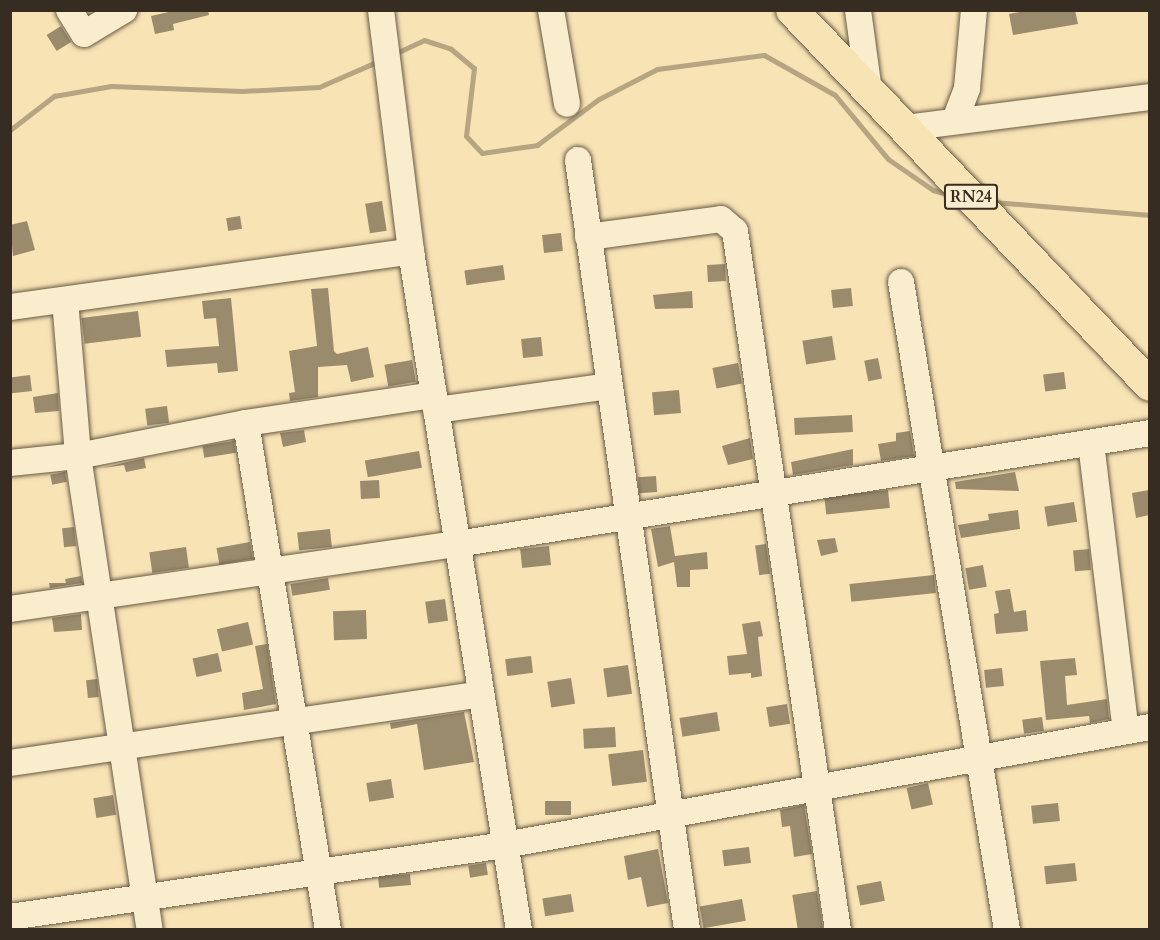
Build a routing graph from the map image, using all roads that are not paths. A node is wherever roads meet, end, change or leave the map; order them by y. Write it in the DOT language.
graph roads {
  1 [pos="69,10"];
  2 [pos="124,10"];
  3 [pos="381,10"];
  4 [pos="551,10"];
  5 [pos="792,10"];
  6 [pos="858,10"];
  7 [pos="974,10"];
  8 [pos="869,91"];
  9 [pos="1149,97"];
  10 [pos="567,104"];
  11 [pos="955,120"];
  12 [pos="905,128"];
  13 [pos="578,160"];
  14 [pos="588,237"];
  15 [pos="411,252"];
  16 [pos="901,282"];
  17 [pos="65,300"];
  18 [pos="10,307"];
  19 [pos="1149,385"];
  20 [pos="608,386"];
  21 [pos="435,403"];
  22 [pos="246,423"];
  23 [pos="1149,433"];
  24 [pos="1091,443"];
  25 [pos="78,456"];
  26 [pos="10,463"];
  27 [pos="932,468"];
  28 [pos="774,494"];
  29 [pos="625,517"];
  30 [pos="457,544"];
  31 [pos="270,571"];
  32 [pos="99,596"];
  33 [pos="10,609"];
  34 [pos="481,694"];
  35 [pos="294,722"];
  36 [pos="1138,729"];
  37 [pos="122,747"];
  38 [pos="979,758"];
  39 [pos="10,763"];
  40 [pos="817,788"];
  41 [pos="669,815"];
  42 [pos="505,845"];
  43 [pos="319,872"];
  44 [pos="145,898"];
  45 [pos="10,917"];
  46 [pos="150,930"];
  47 [pos="328,930"];
  48 [pos="519,930"];
  49 [pos="687,930"];
  50 [pos="838,930"];
  51 [pos="1007,930"];
  1 -- 2 [label="street"];
  3 -- 15 [label="street"];
  4 -- 10 [label="street"];
  5 -- 8 [label="main road, RN24"];
  6 -- 8 [label="street"];
  7 -- 11 [label="street"];
  8 -- 12 [label="main road, RN24"];
  9 -- 11 [label="street"];
  11 -- 12 [label="street"];
  12 -- 19 [label="main road, RN24"];
  13 -- 14 [label="street"];
  14 -- 20 [label="street"];
  14 -- 28 [label="street"];
  15 -- 17 [label="street"];
  15 -- 21 [label="street"];
  16 -- 27 [label="street"];
  17 -- 18 [label="street"];
  17 -- 25 [label="street"];
  20 -- 21 [label="street"];
  20 -- 29 [label="street"];
  21 -- 22 [label="street"];
  21 -- 30 [label="street"];
  22 -- 25 [label="street"];
  22 -- 31 [label="street"];
  23 -- 24 [label="street"];
  24 -- 27 [label="street"];
  24 -- 36 [label="street"];
  25 -- 26 [label="street"];
  25 -- 32 [label="street"];
  27 -- 28 [label="street"];
  27 -- 38 [label="street"];
  28 -- 29 [label="street"];
  28 -- 40 [label="street"];
  29 -- 30 [label="street"];
  29 -- 41 [label="street"];
  30 -- 31 [label="street"];
  30 -- 34 [label="street"];
  31 -- 32 [label="street"];
  31 -- 35 [label="street"];
  32 -- 33 [label="street"];
  32 -- 37 [label="street"];
  34 -- 35 [label="street"];
  34 -- 42 [label="street"];
  35 -- 37 [label="street"];
  35 -- 43 [label="street"];
  36 -- 38 [label="street"];
  37 -- 39 [label="street"];
  37 -- 44 [label="street"];
  38 -- 40 [label="street"];
  38 -- 51 [label="street"];
  40 -- 41 [label="street"];
  40 -- 50 [label="street"];
  41 -- 42 [label="street"];
  41 -- 49 [label="street"];
  42 -- 43 [label="street"];
  42 -- 48 [label="street"];
  43 -- 44 [label="street"];
  43 -- 47 [label="street"];
  44 -- 45 [label="street"];
  44 -- 46 [label="street"];
}
